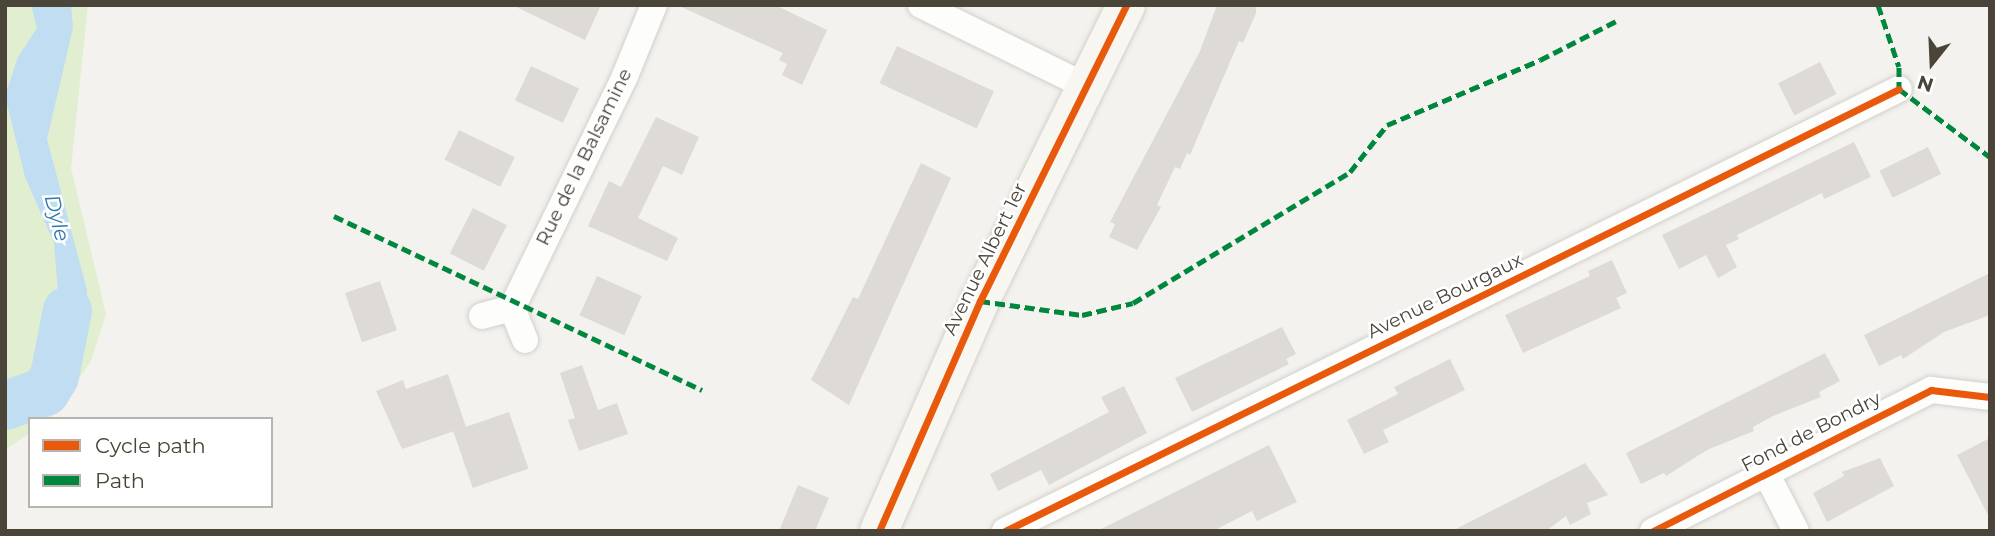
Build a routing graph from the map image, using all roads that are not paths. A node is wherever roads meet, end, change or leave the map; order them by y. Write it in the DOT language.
graph roads {
  1 [pos="654,5"];
  2 [pos="921,5"];
  3 [pos="1126,5"];
  4 [pos="1088,86"];
  5 [pos="1899,89"];
  6 [pos="512,308"];
  7 [pos="482,316"];
  8 [pos="525,340"];
  9 [pos="1990,397"];
  10 [pos="1766,473"];
  11 [pos="879,531"];
  12 [pos="1005,531"];
  13 [pos="1653,531"];
  14 [pos="1796,531"];
  1 -- 6 [label="street, Rue de la Balsamine"];
  2 -- 4 [label="street"];
  3 -- 4 [label="main road, Avenue Albert 1er"];
  4 -- 11 [label="main road, Avenue Albert 1er"];
  5 -- 12 [label="street, Avenue Bourgaux"];
  6 -- 7 [label="street"];
  6 -- 8 [label="street"];
  9 -- 10 [label="street, Fond de Bondry"];
  10 -- 13 [label="street, Fond de Bondry"];
  10 -- 14 [label="street"];
}
